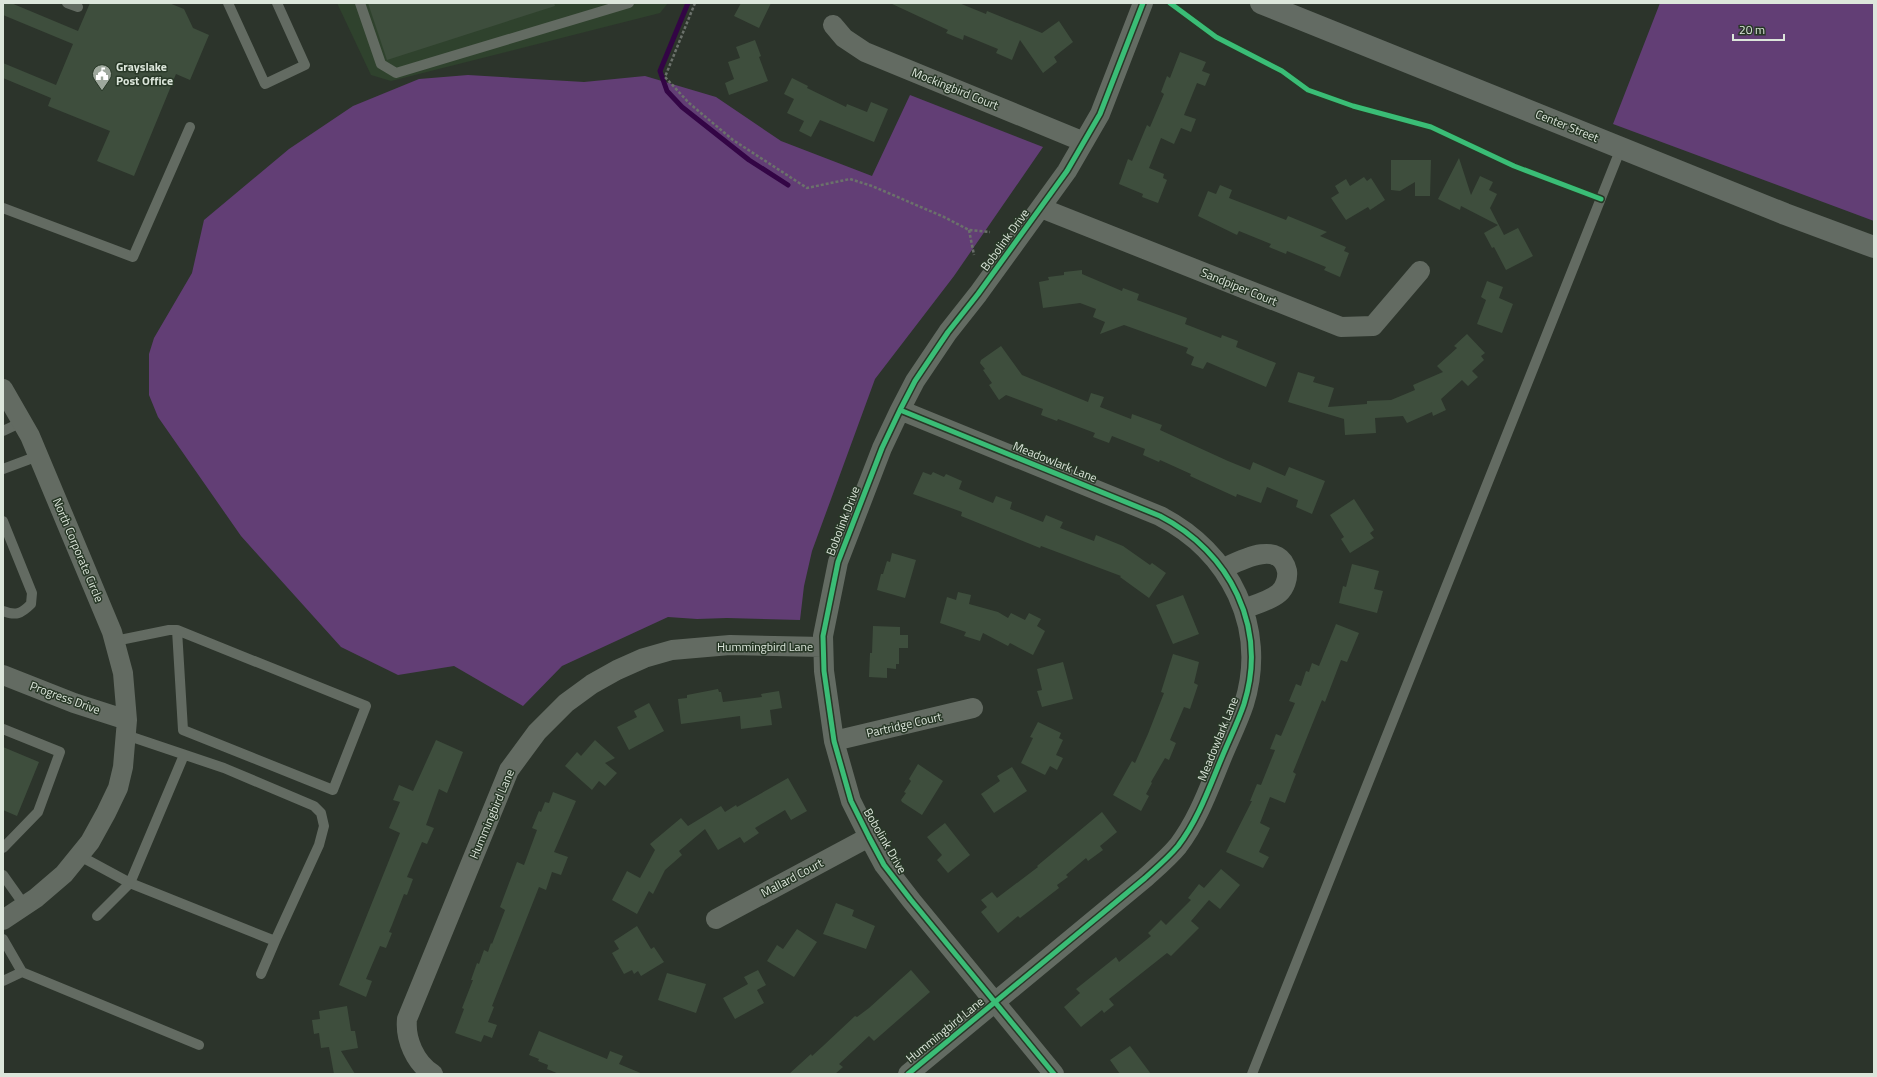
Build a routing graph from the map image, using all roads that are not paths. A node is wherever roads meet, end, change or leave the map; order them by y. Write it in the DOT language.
graph roads {
  1 [pos="67,3"];
  2 [pos="228,3"];
  3 [pos="277,3"];
  4 [pos="360,3"];
  5 [pos="629,3"];
  6 [pos="1143,3"];
  7 [pos="1260,3"];
  8 [pos="78,7"];
  9 [pos="833,26"];
  10 [pos="190,127"];
  11 [pos="1084,142"];
  12 [pos="1621,148"];
  13 [pos="3,208"];
  14 [pos="1041,208"];
  15 [pos="1874,247"];
  16 [pos="1420,271"];
  17 [pos="3,389"];
  18 [pos="900,410"];
  19 [pos="22,422"];
  20 [pos="3,431"];
  21 [pos="38,456"];
  22 [pos="3,469"];
  23 [pos="3,521"];
  24 [pos="1222,569"];
  25 [pos="1243,609"];
  26 [pos="3,611"];
  27 [pos="177,630"];
  28 [pos="115,641"];
  29 [pos="824,647"];
  30 [pos="3,675"];
  31 [pos="973,708"];
  32 [pos="126,728"];
  33 [pos="3,729"];
  34 [pos="834,741"];
  35 [pos="184,755"];
  36 [pos="869,837"];
  37 [pos="3,848"];
  38 [pos="80,856"];
  39 [pos="3,875"];
  40 [pos="130,883"];
  41 [pos="25,906"];
  42 [pos="97,916"];
  43 [pos="716,919"];
  44 [pos="3,920"];
  45 [pos="3,939"];
  46 [pos="275,941"];
  47 [pos="22,972"];
  48 [pos="261,974"];
  49 [pos="3,981"];
  50 [pos="995,1002"];
  51 [pos="199,1045"];
  52 [pos="433,1074"];
  53 [pos="908,1074"];
  54 [pos="1054,1074"];
  55 [pos="1252,1074"];
  1 -- 8 [label="lane"];
  2 -- 3 [label="lane"];
  4 -- 5 [label="lane"];
  6 -- 11 [label="street, Bobolink Drive"];
  7 -- 12 [label="street, Center Street"];
  9 -- 11 [label="street, Mockingbird Court"];
  10 -- 13 [label="lane"];
  11 -- 14 [label="street, Bobolink Drive"];
  12 -- 15 [label="street, Center Street"];
  12 -- 55 [label="lane"];
  14 -- 16 [label="street, Sandpiper Court"];
  14 -- 18 [label="street, Bobolink Drive"];
  17 -- 19 [label="street, North Corporate Circle"];
  18 -- 24 [label="street, Meadowlark Lane"];
  18 -- 29 [label="street, Bobolink Drive"];
  19 -- 20 [label="lane"];
  19 -- 21 [label="street, North Corporate Circle"];
  21 -- 22 [label="lane"];
  21 -- 28 [label="street, North Corporate Circle"];
  23 -- 26 [label="lane"];
  24 -- 25 [label="street, Meadowlark Lane"];
  24 -- 25 [label="street"];
  25 -- 50 [label="street, Meadowlark Lane"];
  27 -- 27 [label="lane"];
  27 -- 28 [label="lane"];
  28 -- 32 [label="street, North Corporate Circle"];
  29 -- 34 [label="street, Bobolink Drive"];
  29 -- 52 [label="street, Hummingbird Lane"];
  30 -- 32 [label="street, Progress Drive"];
  31 -- 34 [label="street, Partridge Court"];
  32 -- 35 [label="lane"];
  32 -- 38 [label="street, North Corporate Circle"];
  33 -- 37 [label="lane"];
  34 -- 36 [label="street, Bobolink Drive"];
  35 -- 40 [label="lane"];
  35 -- 46 [label="lane"];
  36 -- 43 [label="street, Mallard Court"];
  36 -- 50 [label="street, Bobolink Drive"];
  38 -- 40 [label="lane"];
  38 -- 41 [label="street, North Corporate Circle"];
  39 -- 41 [label="lane"];
  40 -- 42 [label="lane"];
  40 -- 46 [label="lane"];
  41 -- 44 [label="street, North Corporate Circle"];
  45 -- 47 [label="lane"];
  46 -- 48 [label="lane"];
  47 -- 49 [label="lane"];
  47 -- 51 [label="lane"];
  50 -- 53 [label="street, Hummingbird Lane"];
  50 -- 54 [label="street, Bobolink Drive"];
}
